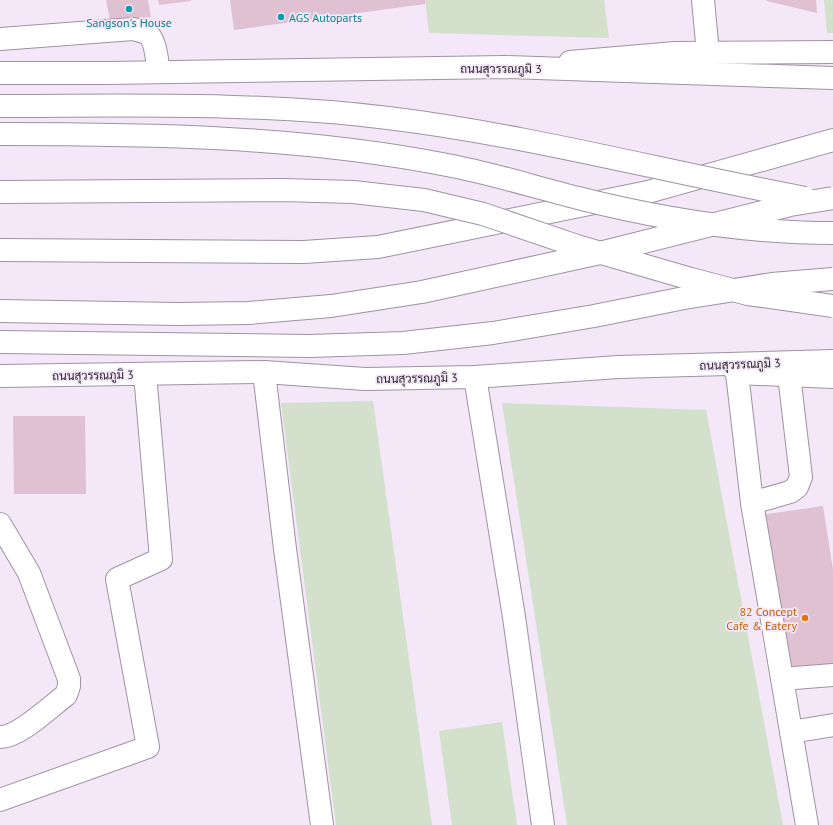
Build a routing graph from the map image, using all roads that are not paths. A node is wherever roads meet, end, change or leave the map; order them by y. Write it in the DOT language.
graph roads {
  1 [pos="703,0"];
  2 [pos="0,40"];
  3 [pos="833,52"];
  4 [pos="708,53"];
  5 [pos="505,66"];
  6 [pos="159,72"];
  7 [pos="0,73"];
  8 [pos="833,78"];
  9 [pos="0,106"];
  10 [pos="0,134"];
  11 [pos="833,140"];
  12 [pos="0,192"];
  13 [pos="833,198"];
  14 [pos="833,202"];
  15 [pos="833,233"];
  16 [pos="0,250"];
  17 [pos="833,279"];
  18 [pos="833,306"];
  19 [pos="0,311"];
  20 [pos="0,342"];
  21 [pos="833,361"];
  22 [pos="618,367"];
  23 [pos="264,372"];
  24 [pos="737,372"];
  25 [pos="145,374"];
  26 [pos="789,375"];
  27 [pos="0,376"];
  28 [pos="475,377"];
  29 [pos="833,377"];
  30 [pos="752,503"];
  31 [pos="0,524"];
  32 [pos="833,675"];
  33 [pos="782,679"];
  34 [pos="833,724"];
  35 [pos="791,732"];
  36 [pos="0,737"];
  37 [pos="0,800"];
  38 [pos="322,825"];
  39 [pos="544,825"];
  40 [pos="807,825"];
  1 -- 4 [label="main road"];
  2 -- 6 [label="main road"];
  3 -- 4 [label="main road"];
  4 -- 5 [label="main road"];
  5 -- 6 [label="main road, ถนนสุวรรณภูมิ 3"];
  5 -- 8 [label="main road, ถนนสุวรรณภูมิ 3"];
  6 -- 7 [label="main road, ถนนสุวรรณภูมิ 3"];
  9 -- 14 [label="main road, bridge"];
  10 -- 15 [label="main road, bridge"];
  11 -- 16 [label="main road"];
  12 -- 18 [label="main road, bridge"];
  13 -- 19 [label="main road, bridge"];
  17 -- 20 [label="main road, bridge"];
  21 -- 22 [label="main road, ถนนสุวรรณภูมิ 3"];
  22 -- 24 [label="main road"];
  22 -- 28 [label="main road, ถนนสุวรรณภูมิ 3"];
  23 -- 25 [label="main road, ถนนสุวรรณภูมิ 3"];
  23 -- 28 [label="main road, ถนนสุวรรณภูมิ 3"];
  23 -- 38 [label="main road"];
  24 -- 26 [label="main road"];
  24 -- 30 [label="main road"];
  25 -- 27 [label="main road, ถนนสุวรรณภูมิ 3"];
  25 -- 37 [label="main road"];
  26 -- 29 [label="main road"];
  26 -- 30 [label="main road"];
  28 -- 39 [label="main road"];
  30 -- 33 [label="main road"];
  31 -- 36 [label="main road"];
  32 -- 33 [label="main road"];
  33 -- 35 [label="main road"];
  34 -- 35 [label="main road"];
  35 -- 40 [label="main road"];
}
